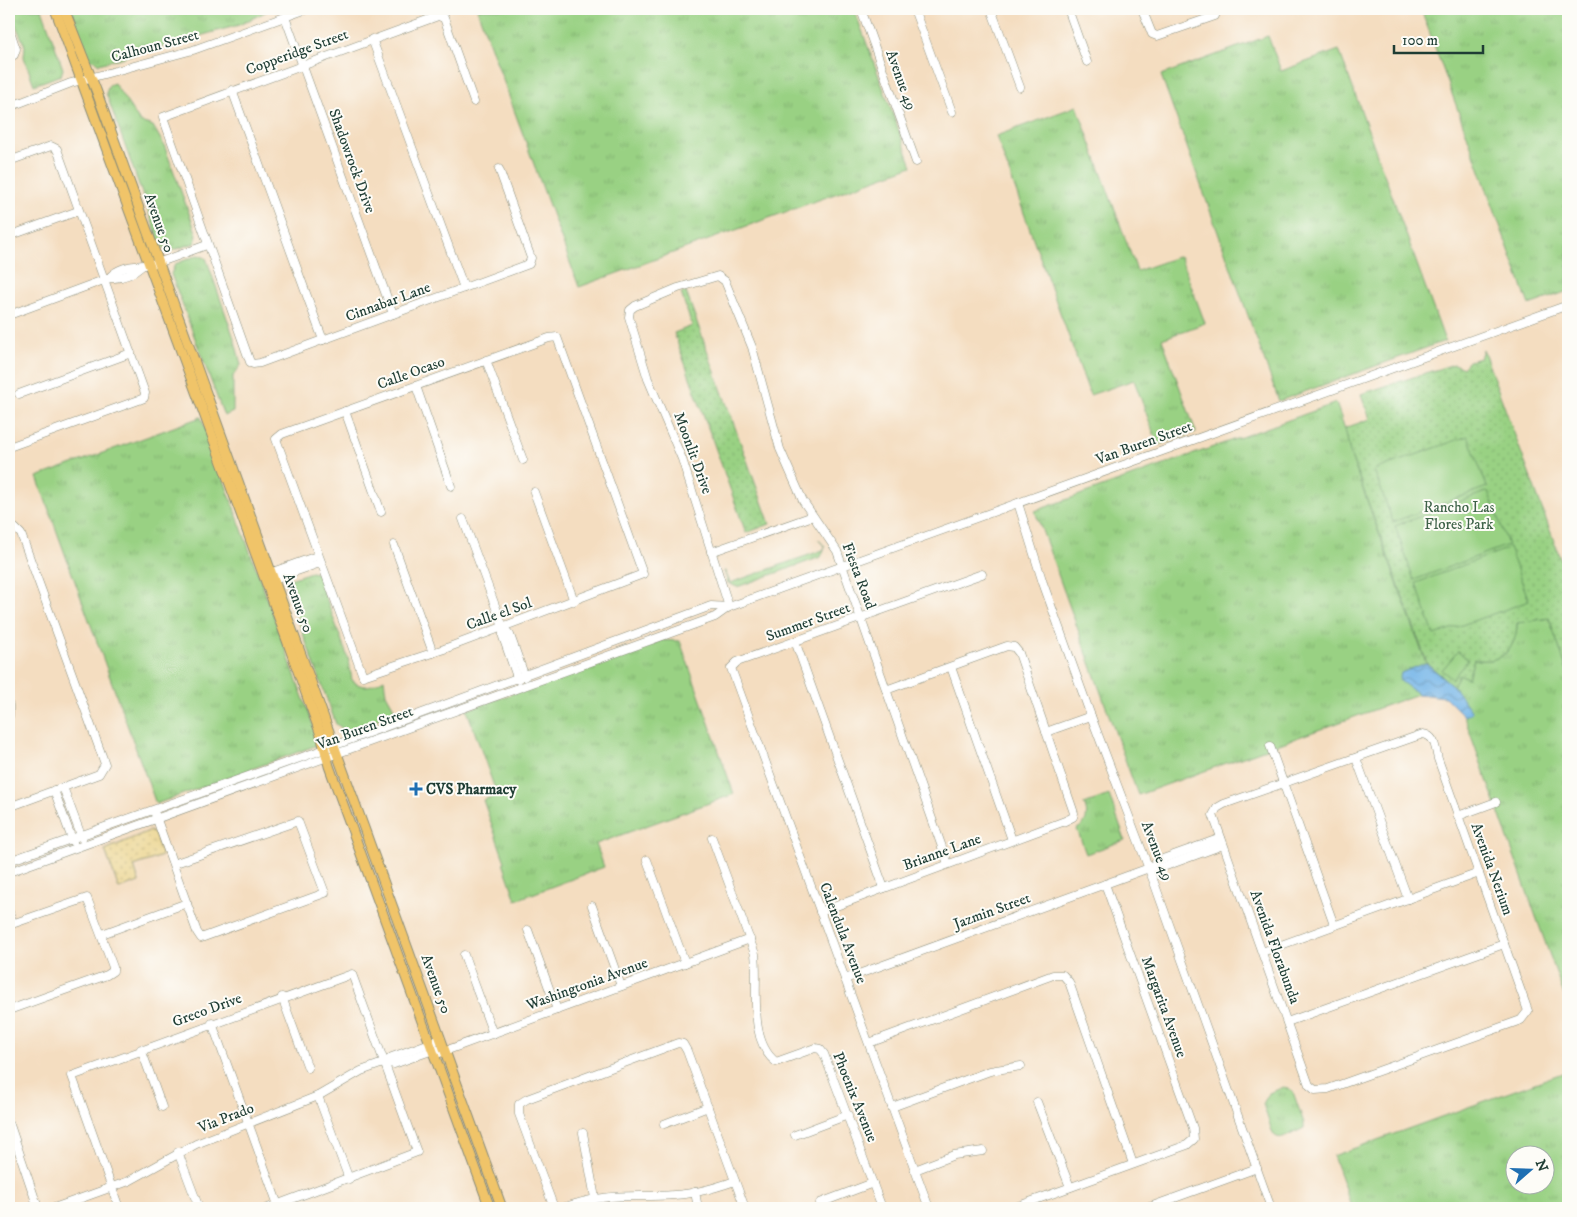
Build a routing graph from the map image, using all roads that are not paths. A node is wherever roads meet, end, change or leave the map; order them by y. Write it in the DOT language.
graph roads {
  1 [pos="55,9"];
  2 [pos="64,9"];
  3 [pos="307,9"];
  4 [pos="861,9"];
  5 [pos="914,9"];
  6 [pos="992,9"];
  7 [pos="1068,9"];
  8 [pos="1142,9"];
  9 [pos="1217,11"];
  10 [pos="284,17"];
  11 [pos="9,28"];
  12 [pos="372,39"];
  13 [pos="12,55"];
  14 [pos="1087,62"];
  15 [pos="302,65"];
  16 [pos="86,79"];
  17 [pos="1020,87"];
  18 [pos="232,90"];
  19 [pos="474,102"];
  20 [pos="9,106"];
  21 [pos="952,112"];
  22 [pos="9,160"];
  23 [pos="916,162"];
  24 [pos="499,169"];
  25 [pos="78,211"];
  26 [pos="9,236"];
  27 [pos="207,244"];
  28 [pos="159,262"];
  29 [pos="146,265"];
  30 [pos="107,279"];
  31 [pos="464,288"];
  32 [pos="1568,305"];
  33 [pos="630,310"];
  34 [pos="393,314"];
  35 [pos="9,315"];
  36 [pos="323,340"];
  37 [pos="131,353"];
  38 [pos="486,360"];
  39 [pos="416,386"];
  40 [pos="19,394"];
  41 [pos="345,411"];
  42 [pos="9,447"];
  43 [pos="523,460"];
  44 [pos="451,486"];
  45 [pos="534,492"];
  46 [pos="1018,503"];
  47 [pos="381,512"];
  48 [pos="813,516"];
  49 [pos="464,519"];
  50 [pos="12,528"];
  51 [pos="394,545"];
  52 [pos="711,552"];
  53 [pos="318,559"];
  54 [pos="842,567"];
  55 [pos="643,574"];
  56 [pos="982,574"];
  57 [pos="269,577"];
  58 [pos="574,601"];
  59 [pos="730,607"];
  60 [pos="860,618"];
  61 [pos="503,627"];
  62 [pos="795,641"];
  63 [pos="433,653"];
  64 [pos="951,667"];
  65 [pos="731,668"];
  66 [pos="521,676"];
  67 [pos="524,685"];
  68 [pos="886,690"];
  69 [pos="9,705"];
  70 [pos="9,715"];
  71 [pos="1091,716"];
  72 [pos="1046,732"];
  73 [pos="1270,746"];
  74 [pos="336,749"];
  75 [pos="326,752"];
  76 [pos="1356,758"];
  77 [pos="1284,784"];
  78 [pos="63,787"];
  79 [pos="54,790"];
  80 [pos="1496,802"];
  81 [pos="342,803"];
  82 [pos="9,807"];
  83 [pos="153,809"];
  84 [pos="1458,816"];
  85 [pos="156,819"];
  86 [pos="81,835"];
  87 [pos="71,838"];
  88 [pos="712,838"];
  89 [pos="1012,840"];
  90 [pos="1222,841"];
  91 [pos="84,844"];
  92 [pos="75,848"];
  93 [pos="647,860"];
  94 [pos="9,861"];
  95 [pos="377,863"];
  96 [pos="173,864"];
  97 [pos="948,864"];
  98 [pos="1149,868"];
  99 [pos="9,872"];
  100 [pos="1479,874"];
  101 [pos="1105,884"];
  102 [pos="884,888"];
  103 [pos="1408,899"];
  104 [pos="187,903"];
  105 [pos="592,906"];
  106 [pos="9,912"];
  107 [pos="820,912"];
  108 [pos="11,924"];
  109 [pos="1334,925"];
  110 [pos="528,930"];
  111 [pos="102,934"];
  112 [pos="750,939"];
  113 [pos="392,940"];
  114 [pos="1504,944"];
  115 [pos="1262,952"];
  116 [pos="464,954"];
  117 [pos="685,962"];
  118 [pos="845,979"];
  119 [pos="621,986"];
  120 [pos="282,997"];
  121 [pos="9,1010"];
  122 [pos="557,1010"];
  123 [pos="1287,1022"];
  124 [pos="212,1023"];
  125 [pos="492,1034"];
  126 [pos="869,1043"];
  127 [pos="444,1045"];
  128 [pos="141,1049"];
  129 [pos="432,1049"];
  130 [pos="386,1062"];
  131 [pos="1021,1066"];
  132 [pos="308,1068"];
  133 [pos="1315,1090"];
  134 [pos="318,1096"];
  135 [pos="1037,1102"];
  136 [pos="162,1107"];
  137 [pos="708,1107"];
  138 [pos="892,1107"];
  139 [pos="848,1114"];
  140 [pos="9,1122"];
  141 [pos="248,1124"];
  142 [pos="664,1124"];
  143 [pos="583,1133"];
  144 [pos="795,1135"];
  145 [pos="982,1151"];
  146 [pos="178,1152"];
  147 [pos="1132,1164"];
  148 [pos="1256,1168"];
  149 [pos="915,1170"];
  150 [pos="349,1179"];
  151 [pos="735,1181"];
  152 [pos="873,1183"];
  153 [pos="1070,1187"];
  154 [pos="111,1188"];
  155 [pos="695,1192"];
  156 [pos="595,1198"];
  157 [pos="820,1203"];
  158 [pos="278,1205"];
  159 [pos="38,1208"];
  160 [pos="54,1208"];
  161 [pos="119,1208"];
  162 [pos="199,1208"];
  163 [pos="268,1208"];
  164 [pos="490,1208"];
  165 [pos="502,1208"];
  166 [pos="554,1208"];
  167 [pos="563,1208"];
  168 [pos="698,1208"];
  169 [pos="745,1208"];
  170 [pos="882,1208"];
  171 [pos="929,1208"];
  172 [pos="1012,1208"];
  173 [pos="1147,1208"];
  174 [pos="1271,1208"];
  1 -- 16 [label="main road, Avenue 50"];
  2 -- 16 [label="main road, Avenue 50"];
  3 -- 10 [label="street, Calhoun Street"];
  4 -- 23 [label="street, Avenue 49"];
  5 -- 21 [label="street"];
  6 -- 17 [label="street"];
  7 -- 14 [label="street"];
  8 -- 9 [label="street"];
  10 -- 15 [label="street, Shadowrock Drive"];
  10 -- 16 [label="street, Calhoun Street"];
  11 -- 13 [label="street"];
  12 -- 15 [label="street, Copperidge Street"];
  12 -- 19 [label="street, Copperidge Street"];
  12 -- 31 [label="street"];
  15 -- 18 [label="street, Copperidge Street"];
  15 -- 34 [label="street, Shadowrock Drive"];
  16 -- 20 [label="street, Calhoun Street"];
  16 -- 28 [label="main road, Avenue 50"];
  16 -- 29 [label="main road, Avenue 50"];
  18 -- 27 [label="street, Copperidge Street"];
  18 -- 36 [label="street"];
  22 -- 25 [label="street"];
  24 -- 31 [label="street, Cinnabar Lane"];
  25 -- 26 [label="street"];
  25 -- 30 [label="street"];
  27 -- 28 [label="street"];
  27 -- 36 [label="street, Cinnabar Lane"];
  28 -- 29 [label="street"];
  28 -- 57 [label="main road, Avenue 50"];
  29 -- 30 [label="street"];
  29 -- 57 [label="main road, Avenue 50"];
  30 -- 35 [label="street"];
  30 -- 37 [label="street"];
  31 -- 34 [label="street, Cinnabar Lane"];
  32 -- 46 [label="street, Van Buren Street"];
  33 -- 48 [label="street, Fiesta Road"];
  33 -- 52 [label="street, Moonlit Drive"];
  34 -- 36 [label="street, Cinnabar Lane"];
  37 -- 40 [label="street"];
  37 -- 42 [label="street"];
  38 -- 39 [label="street, Calle Ocaso"];
  38 -- 43 [label="street"];
  38 -- 55 [label="street, Calle Ocaso"];
  39 -- 41 [label="street, Calle Ocaso"];
  39 -- 44 [label="street"];
  41 -- 47 [label="street"];
  41 -- 53 [label="street, Calle Ocaso"];
  45 -- 58 [label="street"];
  46 -- 54 [label="street, Van Buren Street"];
  46 -- 71 [label="street, Avenue 49"];
  48 -- 52 [label="street"];
  48 -- 54 [label="street, Fiesta Road"];
  49 -- 61 [label="street"];
  50 -- 78 [label="street"];
  51 -- 63 [label="street"];
  52 -- 59 [label="street, Moonlit Drive"];
  53 -- 57 [label="street"];
  53 -- 63 [label="street, Calle el Sol"];
  54 -- 59 [label="street, Van Buren Street"];
  54 -- 60 [label="street, Fiesta Road"];
  55 -- 58 [label="street, Calle el Sol"];
  56 -- 60 [label="street, Summer Street"];
  57 -- 74 [label="main road, Avenue 50"];
  57 -- 75 [label="main road, Avenue 50"];
  58 -- 61 [label="street, Calle el Sol"];
  59 -- 66 [label="street, Van Buren Street"];
  59 -- 67 [label="street, Van Buren Street"];
  60 -- 62 [label="street, Summer Street"];
  60 -- 68 [label="street, Fiesta Road"];
  61 -- 63 [label="street, Calle el Sol"];
  61 -- 66 [label="street"];
  62 -- 65 [label="street, Summer Street"];
  62 -- 102 [label="street"];
  64 -- 68 [label="street"];
  64 -- 72 [label="street"];
  64 -- 89 [label="street"];
  65 -- 107 [label="street, Calendula Avenue"];
  66 -- 67 [label="street"];
  66 -- 74 [label="street, Van Buren Street"];
  67 -- 74 [label="street, Van Buren Street"];
  68 -- 97 [label="street, Fiesta Road"];
  69 -- 70 [label="street"];
  71 -- 72 [label="street"];
  71 -- 98 [label="street, Avenue 49"];
  72 -- 89 [label="street, Brianne Lane"];
  73 -- 77 [label="street"];
  74 -- 75 [label="street, Van Buren Street"];
  74 -- 95 [label="main road, Avenue 50"];
  75 -- 81 [label="main road, Avenue 50"];
  75 -- 83 [label="street, Van Buren Street"];
  75 -- 85 [label="street, Van Buren Street"];
  76 -- 77 [label="street"];
  76 -- 84 [label="street, Avenida Nerium"];
  76 -- 103 [label="street"];
  77 -- 90 [label="street, Avenida Florabunda"];
  77 -- 109 [label="street"];
  78 -- 79 [label="street"];
  78 -- 86 [label="street"];
  79 -- 82 [label="street"];
  79 -- 87 [label="street"];
  80 -- 84 [label="street"];
  81 -- 95 [label="main road"];
  81 -- 113 [label="main road, Avenue 50"];
  83 -- 85 [label="street"];
  83 -- 86 [label="street, Van Buren Street"];
  84 -- 100 [label="street, Avenida Nerium"];
  85 -- 91 [label="street, Van Buren Street"];
  85 -- 96 [label="street"];
  86 -- 87 [label="street, Van Buren Street"];
  86 -- 91 [label="street"];
  87 -- 92 [label="street"];
  87 -- 94 [label="street, Van Buren Street"];
  88 -- 112 [label="street"];
  89 -- 97 [label="street, Brianne Lane"];
  90 -- 98 [label="street, Jazmin Street"];
  90 -- 115 [label="street, Avenida Florabunda"];
  91 -- 92 [label="street, Van Buren Street"];
  92 -- 99 [label="street, Van Buren Street"];
  93 -- 117 [label="street"];
  95 -- 113 [label="main road"];
  95 -- 127 [label="main road, Avenue 50"];
  96 -- 104 [label="street"];
  96 -- 104 [label="street"];
  97 -- 102 [label="street, Brianne Lane"];
  98 -- 101 [label="street, Jazmin Street"];
  98 -- 148 [label="street, Avenue 49"];
  100 -- 103 [label="street"];
  100 -- 114 [label="street, Avenida Nerium"];
  101 -- 118 [label="street, Jazmin Street"];
  101 -- 147 [label="street, Margarita Avenue"];
  102 -- 107 [label="street, Brianne Lane"];
  103 -- 109 [label="street"];
  104 -- 111 [label="street"];
  105 -- 119 [label="street"];
  106 -- 108 [label="street"];
  107 -- 118 [label="street, Calendula Avenue"];
  108 -- 111 [label="street"];
  109 -- 115 [label="street"];
  110 -- 122 [label="street"];
  111 -- 121 [label="street"];
  112 -- 117 [label="street, Washingtonia Avenue"];
  112 -- 139 [label="street, Phoenix Avenue"];
  113 -- 129 [label="main road, Avenue 50"];
  114 -- 123 [label="street"];
  114 -- 133 [label="street, Avenida Nerium"];
  115 -- 123 [label="street, Avenida Florabunda"];
  116 -- 125 [label="street"];
  117 -- 119 [label="street, Washingtonia Avenue"];
  118 -- 126 [label="street, Calendula Avenue"];
  119 -- 122 [label="street, Washingtonia Avenue"];
  120 -- 124 [label="street, Greco Drive"];
  120 -- 130 [label="street, Greco Drive"];
  120 -- 132 [label="street"];
  122 -- 125 [label="street, Washingtonia Avenue"];
  123 -- 133 [label="street, Avenida Florabunda"];
  124 -- 128 [label="street, Greco Drive"];
  124 -- 141 [label="street"];
  125 -- 127 [label="street, Washingtonia Avenue"];
  126 -- 138 [label="street, Calendula Avenue"];
  126 -- 147 [label="street"];
  127 -- 129 [label="street, Washingtonia Avenue"];
  127 -- 129 [label="street, Via Prado"];
  127 -- 165 [label="main road, Avenue 50"];
  128 -- 136 [label="street"];
  128 -- 154 [label="street, Greco Drive"];
  129 -- 130 [label="street, Via Prado"];
  129 -- 164 [label="main road, Avenue 50"];
  130 -- 134 [label="street, Via Prado"];
  130 -- 150 [label="street"];
  131 -- 138 [label="street"];
  134 -- 141 [label="street, Via Prado"];
  134 -- 150 [label="street"];
  135 -- 153 [label="street"];
  137 -- 142 [label="street"];
  137 -- 151 [label="street"];
  137 -- 166 [label="street"];
  138 -- 149 [label="street, Calendula Avenue"];
  139 -- 144 [label="street"];
  139 -- 152 [label="street, Phoenix Avenue"];
  140 -- 159 [label="street"];
  141 -- 146 [label="street, Via Prado"];
  141 -- 158 [label="street"];
  143 -- 156 [label="street"];
  145 -- 149 [label="street"];
  146 -- 154 [label="street, Via Prado"];
  146 -- 162 [label="street"];
  147 -- 153 [label="street"];
  148 -- 173 [label="street"];
  148 -- 174 [label="street, Avenue 49"];
  149 -- 171 [label="street, Calendula Avenue"];
  150 -- 158 [label="street"];
  151 -- 155 [label="street"];
  151 -- 169 [label="street"];
  152 -- 157 [label="street"];
  152 -- 170 [label="street, Phoenix Avenue"];
  153 -- 172 [label="street"];
  154 -- 160 [label="street, Via Prado"];
  154 -- 161 [label="street"];
  155 -- 156 [label="street"];
  155 -- 168 [label="street"];
  156 -- 167 [label="street"];
  158 -- 163 [label="street"];
}
